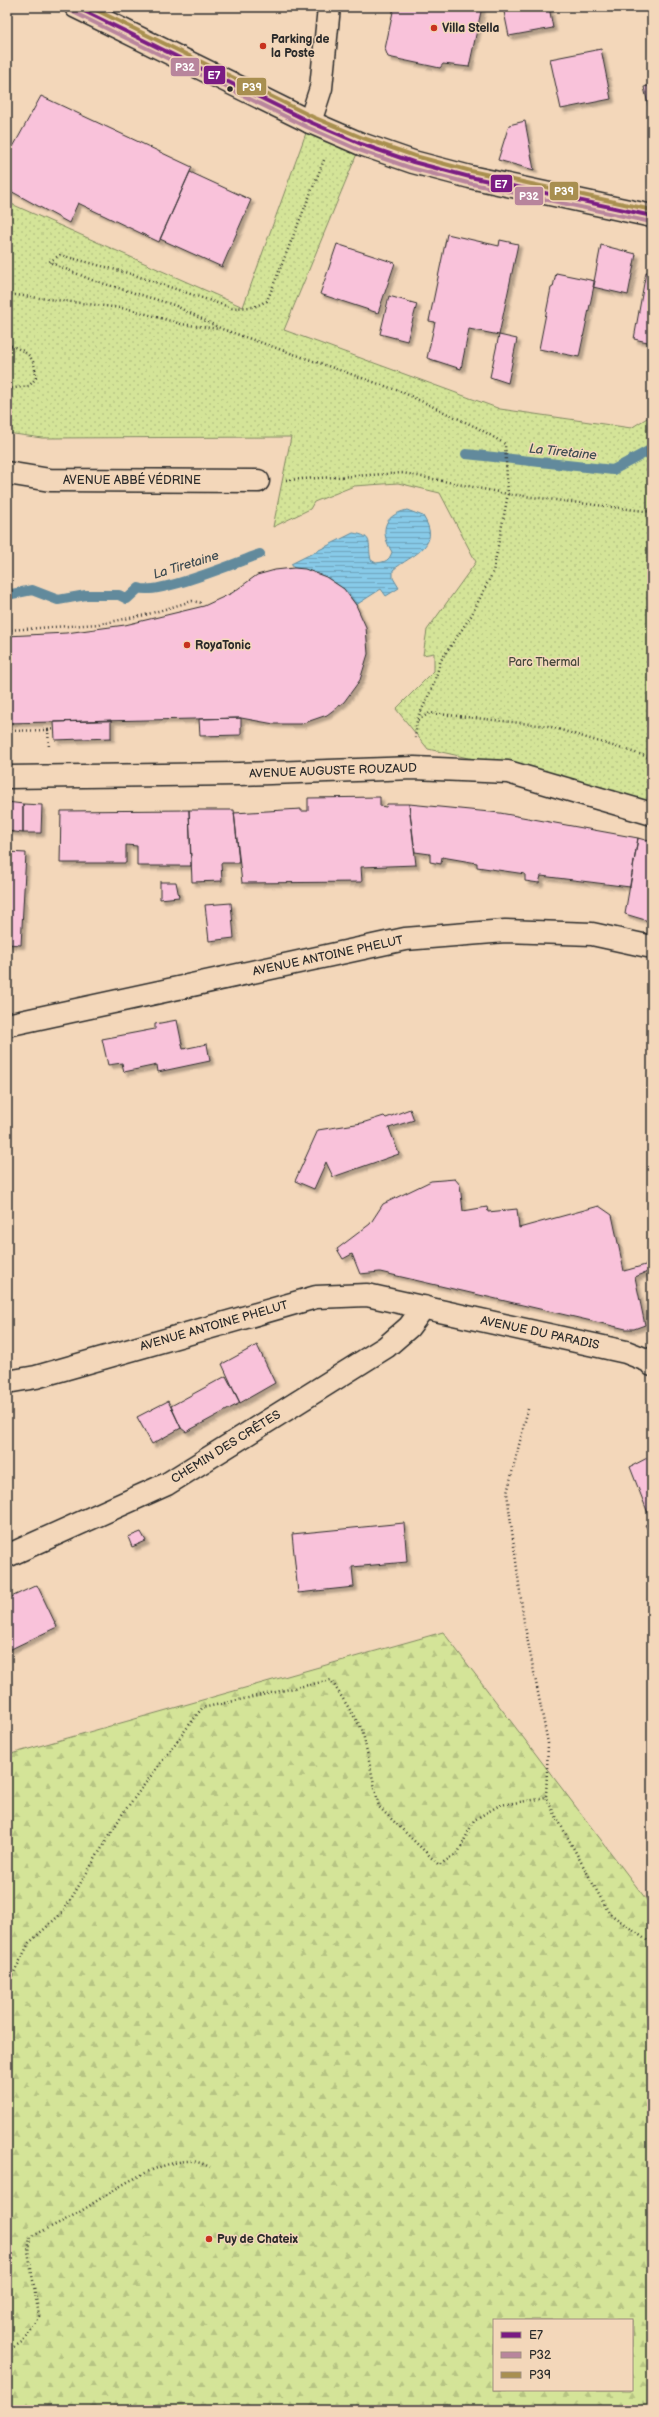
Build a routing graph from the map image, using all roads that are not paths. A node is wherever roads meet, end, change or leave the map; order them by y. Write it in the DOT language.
graph roads {
  1 [pos="76,7"];
  2 [pos="329,7"];
  3 [pos="310,122"];
  4 [pos="652,216"];
  5 [pos="7,473"];
  6 [pos="258,481"];
  7 [pos="7,776"];
  8 [pos="652,814"];
  9 [pos="652,947"];
  10 [pos="7,1025"];
  11 [pos="424,1307"];
  12 [pos="652,1365"];
  13 [pos="7,1382"];
  14 [pos="7,1556"];
  1 -- 3 [label="street"];
  2 -- 3 [label="street"];
  3 -- 4 [label="street"];
  5 -- 6 [label="street, AVENUE ABBÉ VÉDRINE"];
  7 -- 8 [label="street, AVENUE AUGUSTE ROUZAUD"];
  9 -- 10 [label="street, AVENUE ANTOINE PHELUT"];
  11 -- 12 [label="street, AVENUE DU PARADIS"];
  11 -- 13 [label="street, AVENUE ANTOINE PHELUT"];
  11 -- 14 [label="street, CHEMIN DES CRÊTES"];
}
